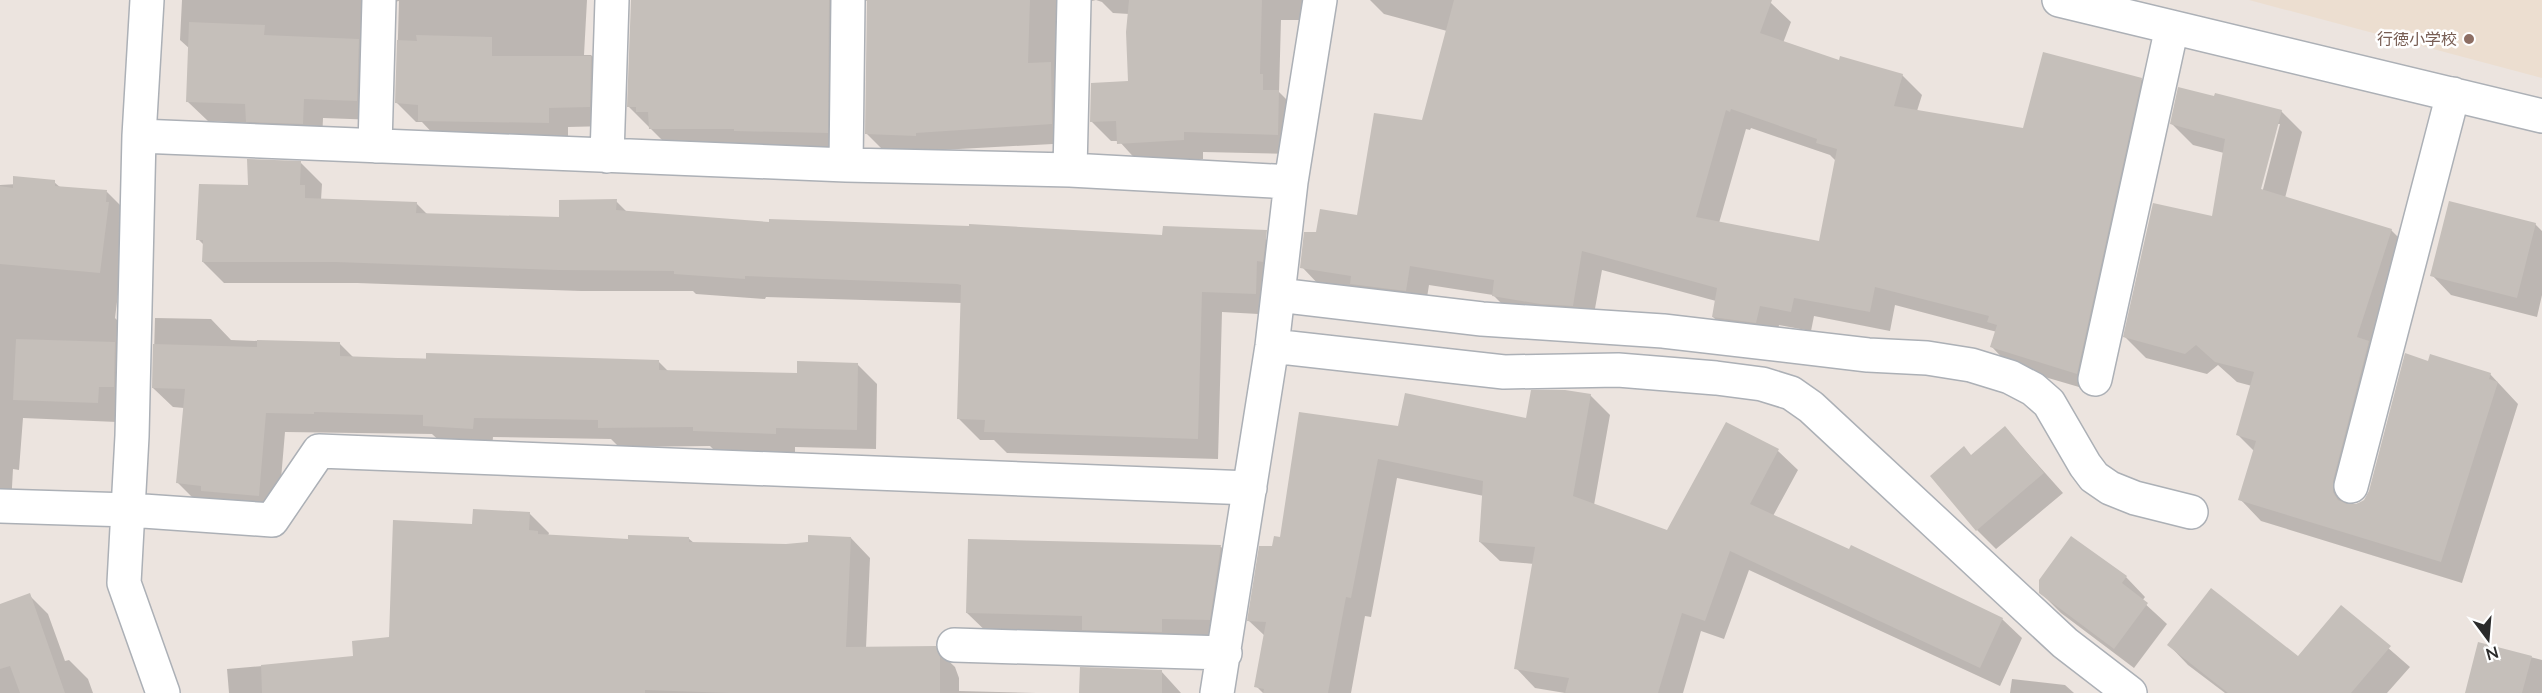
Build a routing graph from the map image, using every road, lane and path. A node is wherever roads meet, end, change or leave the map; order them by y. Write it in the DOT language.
graph roads {
  1 [pos="147,0"];
  2 [pos="379,0"];
  3 [pos="612,0"];
  4 [pos="848,0"];
  5 [pos="1074,0"];
  6 [pos="1320,0"];
  7 [pos="2059,0"];
  8 [pos="2172,27"];
  9 [pos="2453,94"];
  10 [pos="2542,116"];
  11 [pos="139,136"];
  12 [pos="375,146"];
  13 [pos="607,156"];
  14 [pos="846,165"];
  15 [pos="1070,170"];
  16 [pos="1291,182"];
  17 [pos="1278,295"];
  18 [pos="1272,346"];
  19 [pos="2095,379"];
  20 [pos="2351,486"];
  21 [pos="1250,488"];
  22 [pos="0,506"];
  23 [pos="129,510"];
  24 [pos="2191,512"];
  25 [pos="954,645"];
  26 [pos="1225,652"];
  27 [pos="163,693"];
  28 [pos="1217,693"];
  29 [pos="2130,693"];
  1 -- 11 [label="street"];
  2 -- 12 [label="street"];
  3 -- 13 [label="street"];
  4 -- 14 [label="street"];
  5 -- 15 [label="street"];
  6 -- 16 [label="street"];
  7 -- 8 [label="street"];
  8 -- 9 [label="street"];
  8 -- 19 [label="street"];
  9 -- 10 [label="street"];
  9 -- 20 [label="street"];
  11 -- 12 [label="street"];
  11 -- 23 [label="street"];
  12 -- 13 [label="street"];
  13 -- 14 [label="street"];
  14 -- 15 [label="street"];
  15 -- 16 [label="street"];
  16 -- 17 [label="street"];
  17 -- 18 [label="street"];
  17 -- 24 [label="street"];
  18 -- 21 [label="street"];
  18 -- 29 [label="street"];
  21 -- 23 [label="street"];
  21 -- 26 [label="street"];
  22 -- 23 [label="street"];
  23 -- 27 [label="street"];
  25 -- 26 [label="street"];
  26 -- 28 [label="street"];
}
